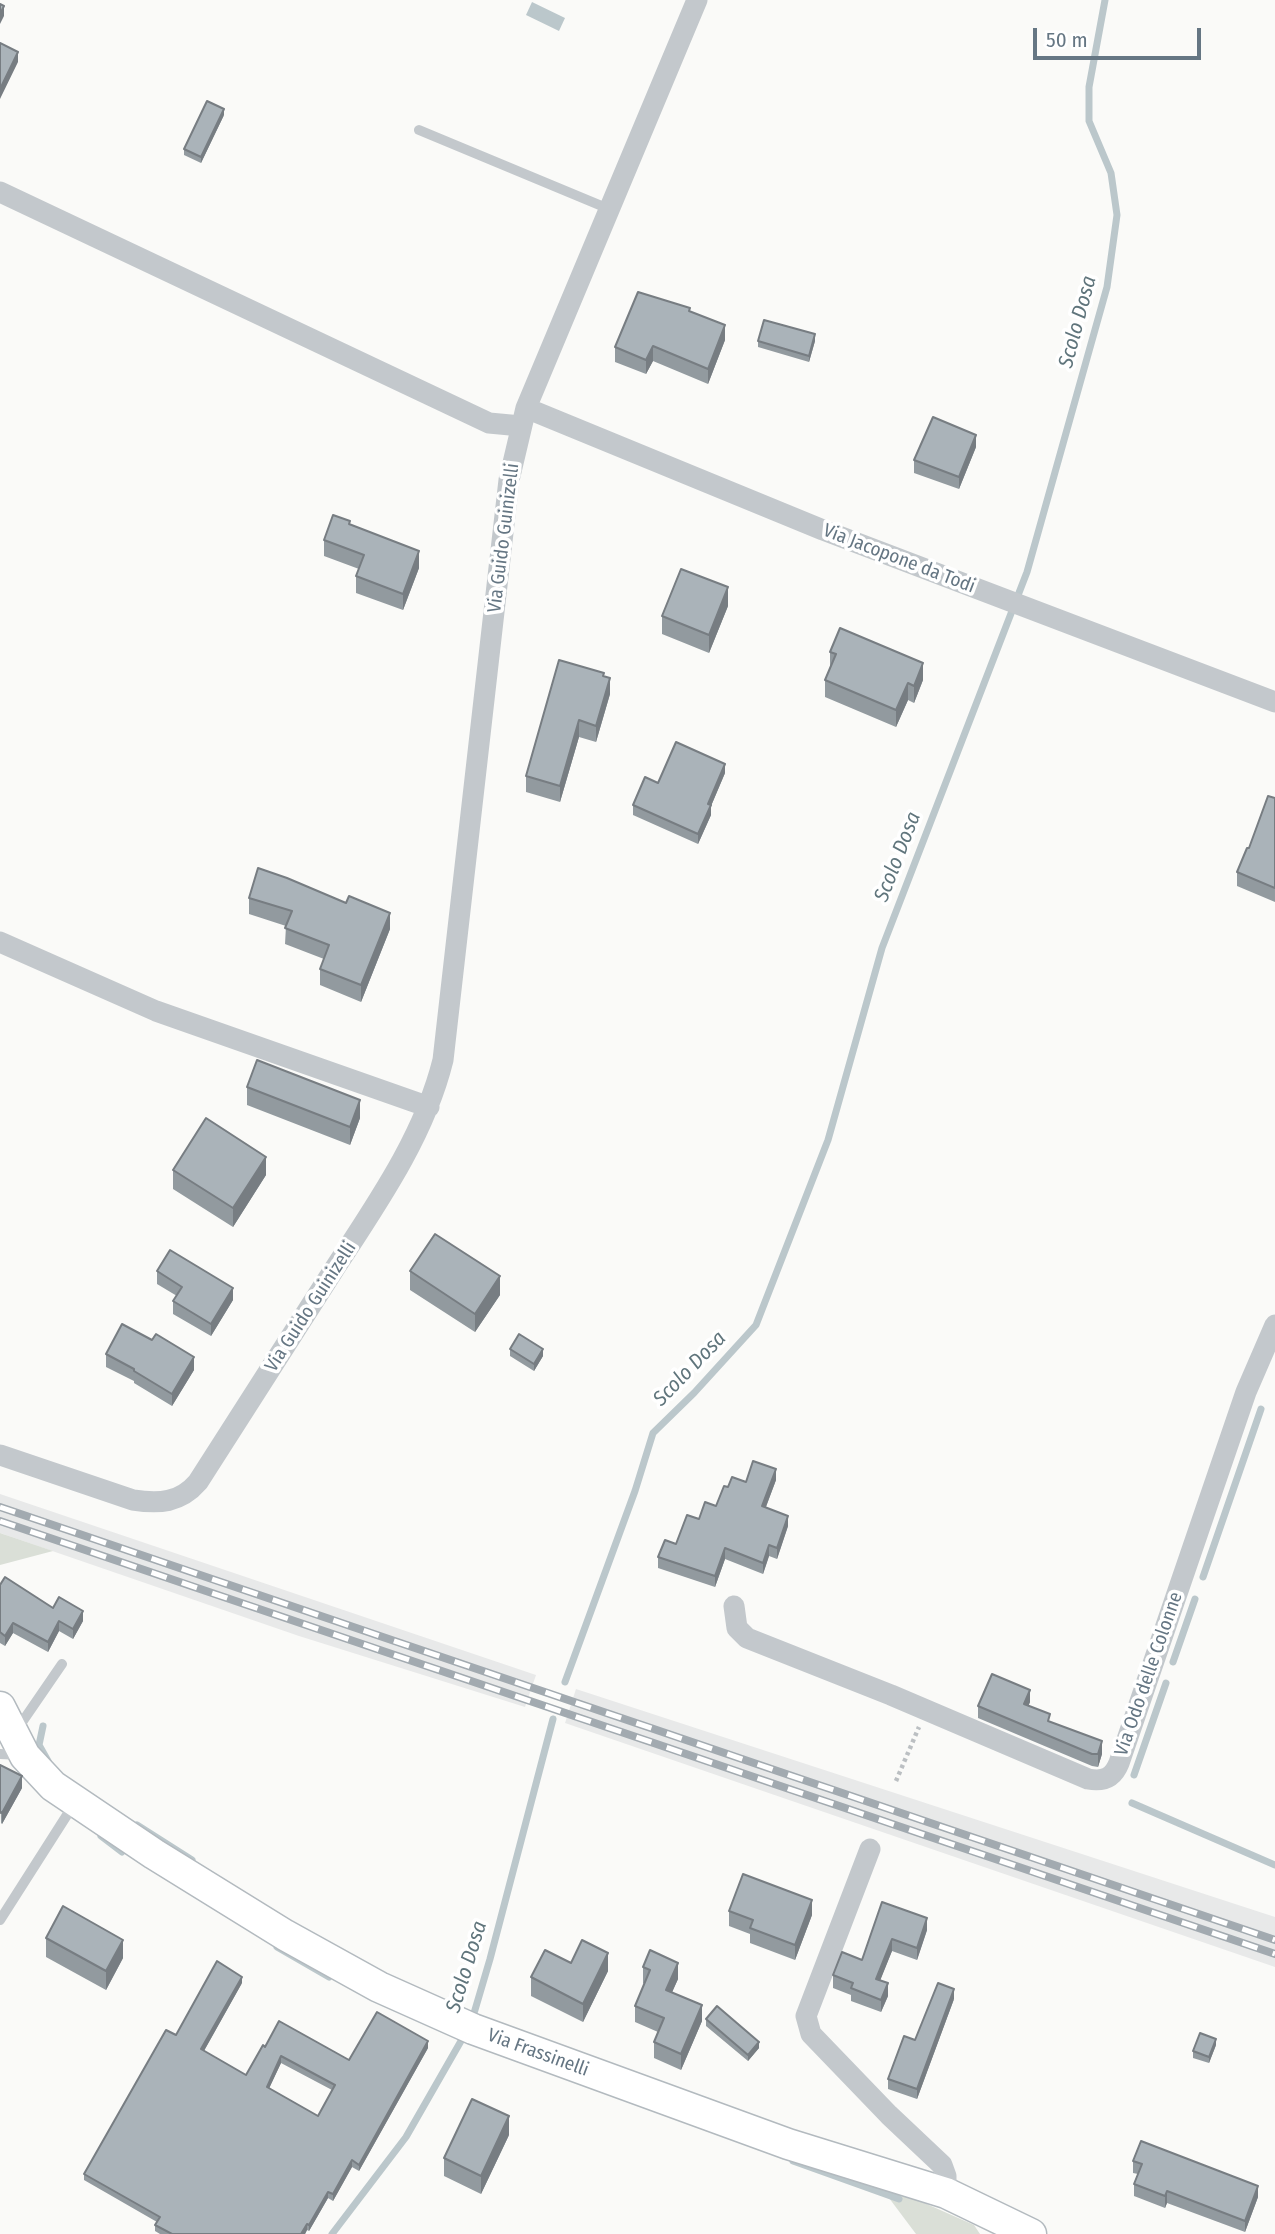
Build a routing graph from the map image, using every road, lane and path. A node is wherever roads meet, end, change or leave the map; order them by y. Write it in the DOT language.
graph roads {
  1 [pos="697,0"];
  2 [pos="419,130"];
  3 [pos="0,192"];
  4 [pos="609,209"];
  5 [pos="524,417"];
  6 [pos="1275,702"];
  7 [pos="0,942"];
  8 [pos="429,1107"];
  9 [pos="1275,1325"];
  10 [pos="0,1455"];
  11 [pos="734,1606"];
  12 [pos="62,1664"];
  13 [pos="0,1707"];
  14 [pos="925,1711"];
  15 [pos="13,1748"];
  16 [pos="896,1781"];
  17 [pos="75,1802"];
  18 [pos="870,1849"];
  19 [pos="0,1920"];
  20 [pos="946,2193"];
  21 [pos="1031,2234"];
  1 -- 4 [label="street, Via Guido Guinizelli"];
  2 -- 4 [label="lane"];
  3 -- 5 [label="street, Via Jacopone da Todi"];
  4 -- 5 [label="street, Via Guido Guinizelli"];
  5 -- 6 [label="street, Via Jacopone da Todi"];
  5 -- 8 [label="street, Via Guido Guinizelli"];
  7 -- 8 [label="street"];
  8 -- 10 [label="street, Via Guido Guinizelli"];
  9 -- 14 [label="street, Via Odo delle Colonne"];
  11 -- 14 [label="street, Via Odo delle Colonne"];
  12 -- 15 [label="lane"];
  13 -- 15 [label="street, Via Frassinelli"];
  14 -- 16 [label="path"];
  15 -- 17 [label="street, Via Frassinelli"];
  17 -- 19 [label="lane"];
  17 -- 20 [label="street, Via Frassinelli"];
  18 -- 20 [label="street"];
  20 -- 21 [label="street, Via Frassinelli"];
}
